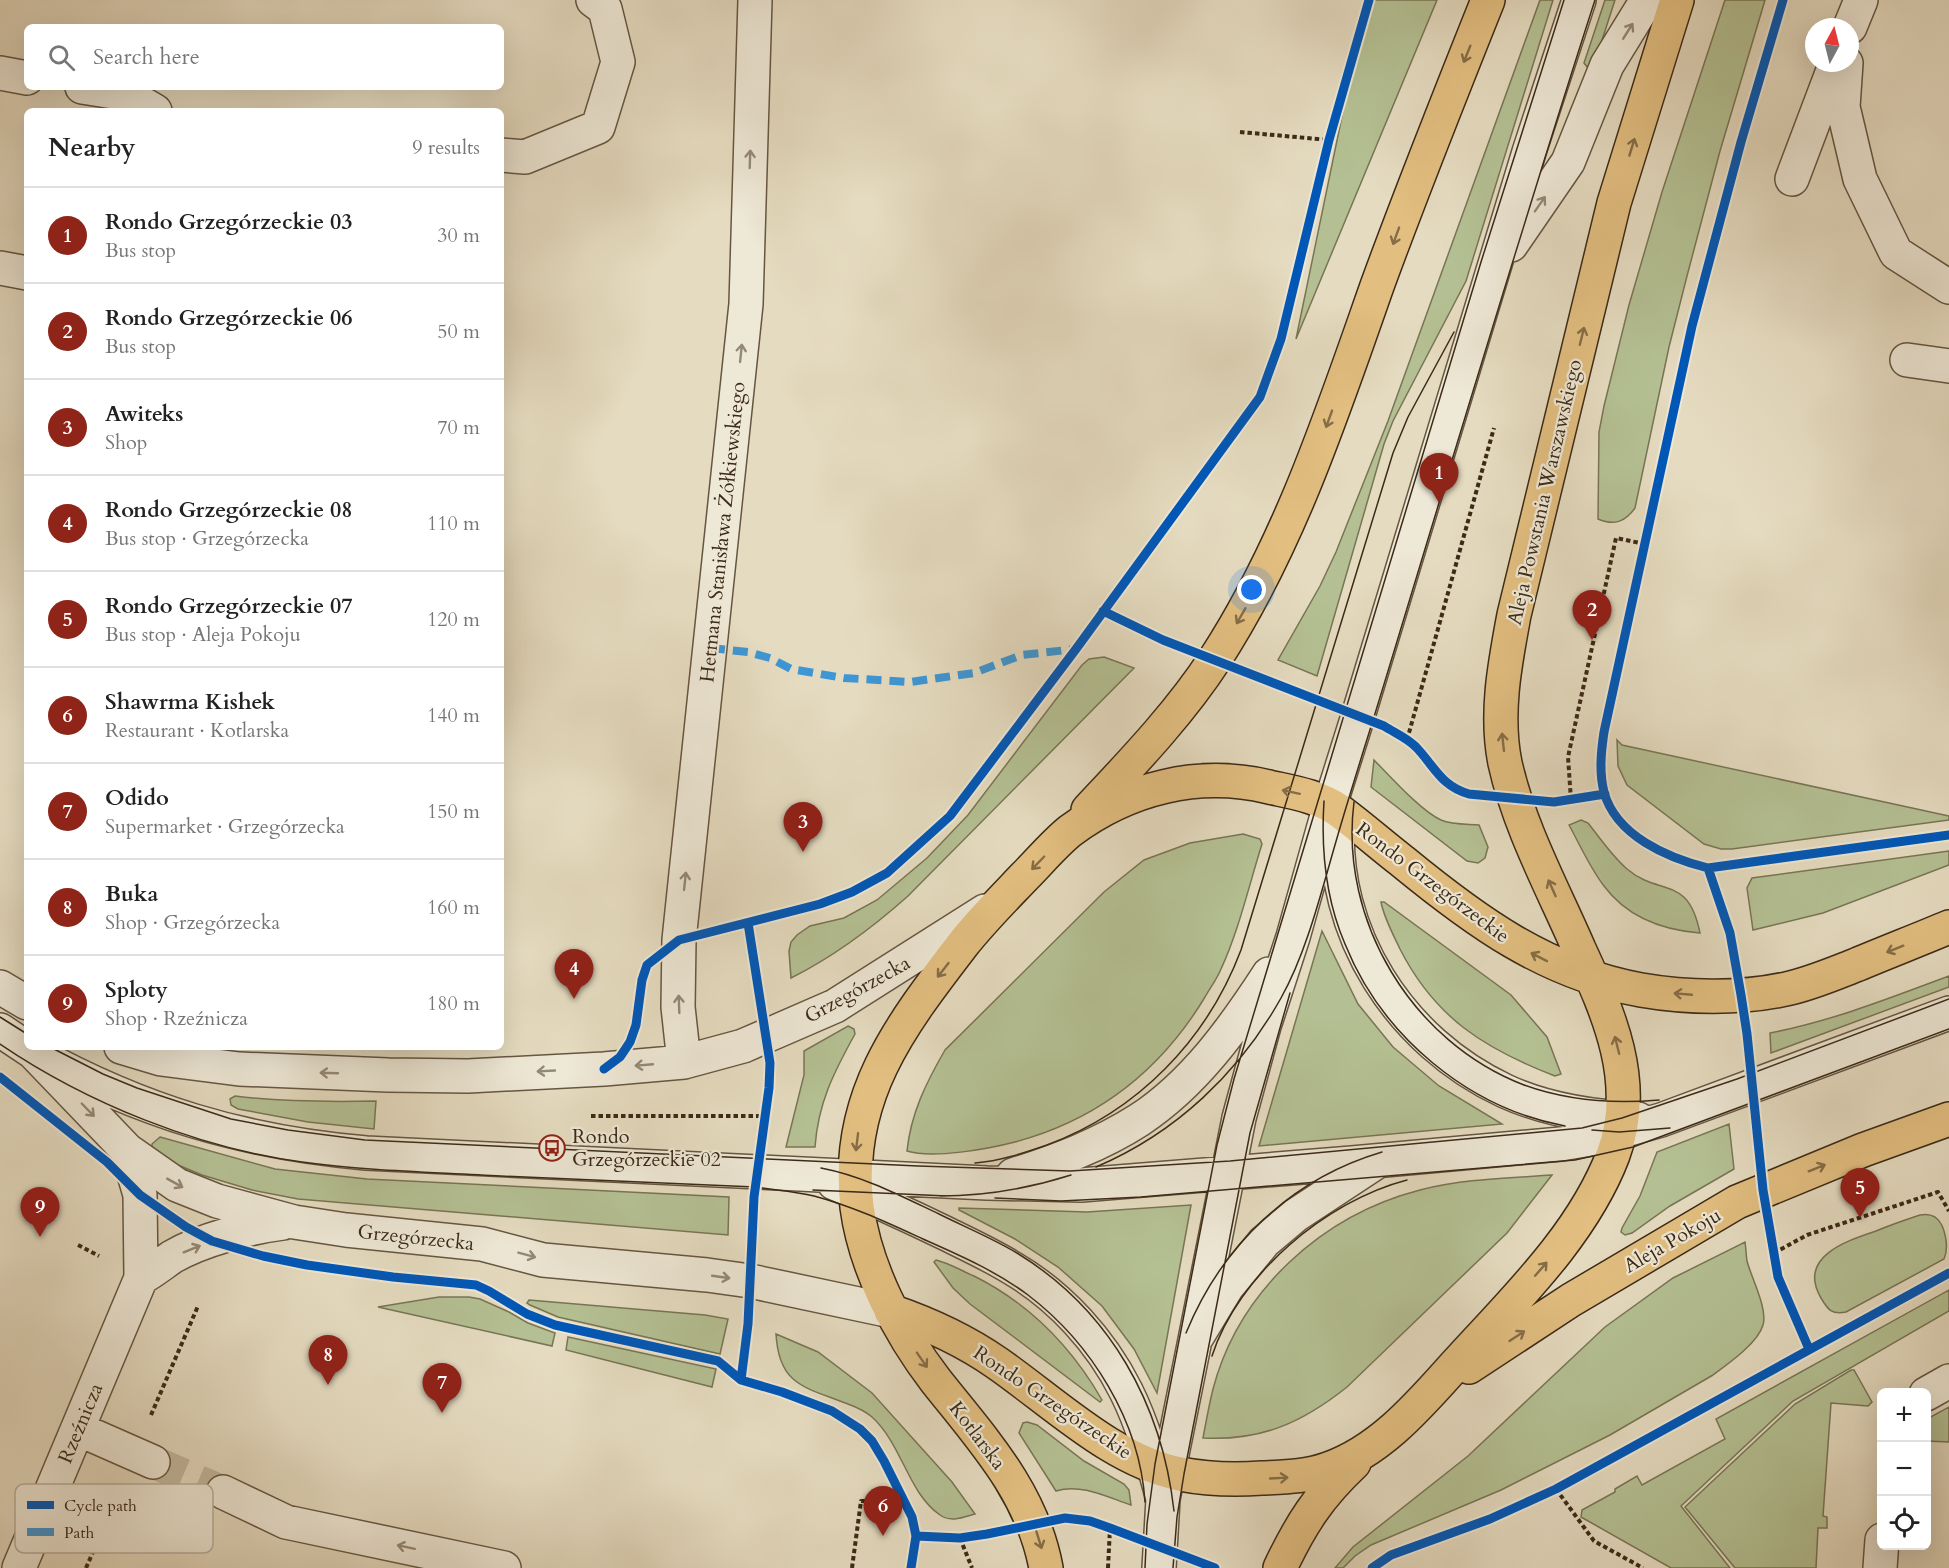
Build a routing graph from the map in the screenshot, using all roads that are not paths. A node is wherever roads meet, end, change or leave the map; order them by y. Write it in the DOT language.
graph roads {
  1 [pos="593,0"];
  2 [pos="755,0"];
  3 [pos="1488,0"];
  4 [pos="1579,0"];
  5 [pos="1647,0"];
  6 [pos="1677,0"];
  7 [pos="1861,0"];
  8 [pos="1854,18"];
  9 [pos="1833,72"];
  10 [pos="1845,72"];
  11 [pos="0,73"];
  12 [pos="24,77"];
  13 [pos="101,90"];
  14 [pos="150,108"];
  15 [pos="504,155"];
  16 [pos="1792,179"];
  17 [pos="0,268"];
  18 [pos="1495,269"];
  19 [pos="24,272"];
  20 [pos="1949,287"];
  21 [pos="1907,360"];
  22 [pos="1949,366"];
  23 [pos="1334,808"];
  24 [pos="1067,833"];
  25 [pos="1008,893"];
  26 [pos="1949,927"];
  27 [pos="1293,937"];
  28 [pos="1593,980"];
  29 [pos="0,987"];
  30 [pos="24,1001"];
  31 [pos="1949,1013"];
  32 [pos="0,1030"];
  33 [pos="24,1046"];
  34 [pos="30,1050"];
  35 [pos="131,1050"];
  36 [pos="33,1052"];
  37 [pos="684,1062"];
  38 [pos="1949,1119"];
  39 [pos="1621,1125"];
  40 [pos="127,1150"];
  41 [pos="1379,1161"];
  42 [pos="1227,1172"];
  43 [pos="987,1183"];
  44 [pos="855,1185"];
  45 [pos="294,1222"];
  46 [pos="141,1278"];
  47 [pos="891,1311"];
  48 [pos="1195,1340"];
  49 [pos="1949,1381"];
  50 [pos="1931,1391"];
  51 [pos="1418,1407"];
  52 [pos="78,1429"];
  53 [pos="1371,1448"];
  54 [pos="153,1462"];
  55 [pos="1162,1478"];
  56 [pos="55,1484"];
  57 [pos="223,1492"];
  58 [pos="1881,1550"];
  59 [pos="25,1553"];
  60 [pos="19,1568"];
  61 [pos="504,1568"];
  62 [pos="1046,1568"];
  63 [pos="1159,1568"];
  64 [pos="1280,1568"];
  65 [pos="1880,1568"];
  1 -- 15 [label="street"];
  37 -- 2 [label="street, Hetmana Stanisława Żółkiewskiego, one-way"];
  3 -- 24 [label="main road, one-way"];
  4 -- 18 [label="street"];
  18 -- 5 [label="street, one-way"];
  28 -- 6 [label="main road, Aleja Powstania Warszawskiego, one-way"];
  7 -- 8 [label="street"];
  9 -- 16 [label="street"];
  10 -- 20 [label="street"];
  11 -- 12 [label="street"];
  13 -- 14 [label="street"];
  17 -- 19 [label="street"];
  18 -- 23 [label="street"];
  21 -- 22 [label="street"];
  23 -- 24 [label="main road, Rondo Grzegórzeckie, one-way"];
  23 -- 27 [label="street"];
  28 -- 23 [label="main road, Rondo Grzegórzeckie, one-way"];
  23 -- 39 [label="street"];
  24 -- 25 [label="main road, Rondo Grzegórzeckie, one-way"];
  25 -- 37 [label="street, Grzegórzecka"];
  25 -- 44 [label="main road, Rondo Grzegórzeckie, one-way"];
  26 -- 28 [label="main road, one-way"];
  27 -- 42 [label="street"];
  27 -- 43 [label="street"];
  39 -- 28 [label="main road, Rondo Grzegórzeckie, one-way"];
  29 -- 30 [label="street"];
  31 -- 39 [label="street"];
  32 -- 33 [label="street, Grzegórzecka"];
  34 -- 36 [label="street, Grzegórzecka"];
  37 -- 35 [label="street, Grzegórzecka, one-way"];
  36 -- 40 [label="street, Grzegórzecka, one-way"];
  36 -- 44 [label="street"];
  51 -- 38 [label="main road, Aleja Pokoju, one-way"];
  39 -- 41 [label="street"];
  51 -- 39 [label="main road, Rondo Grzegórzeckie, one-way"];
  40 -- 45 [label="street, Grzegórzecka, one-way"];
  40 -- 46 [label="street, Rzeźnicza"];
  41 -- 42 [label="street"];
  41 -- 48 [label="street"];
  42 -- 43 [label="street"];
  42 -- 48 [label="street"];
  43 -- 44 [label="street"];
  44 -- 47 [label="main road, Rondo Grzegórzeckie"];
  44 -- 55 [label="street"];
  46 -- 45 [label="street, one-way"];
  45 -- 47 [label="street, Grzegórzecka, one-way"];
  46 -- 52 [label="street, Rzeźnicza"];
  47 -- 55 [label="main road, Rondo Grzegórzeckie"];
  47 -- 62 [label="main road, Kotlarska, one-way"];
  48 -- 55 [label="street"];
  49 -- 50 [label="street"];
  51 -- 53 [label="main road, Rondo Grzegórzeckie"];
  52 -- 54 [label="street"];
  52 -- 56 [label="street, Rzeźnicza"];
  55 -- 53 [label="main road, Rondo Grzegórzeckie, one-way"];
  53 -- 64 [label="main road"];
  55 -- 63 [label="street"];
  61 -- 57 [label="street, one-way"];
  58 -- 65 [label="street"];
  59 -- 60 [label="street, Rzeźnicza"];
}
